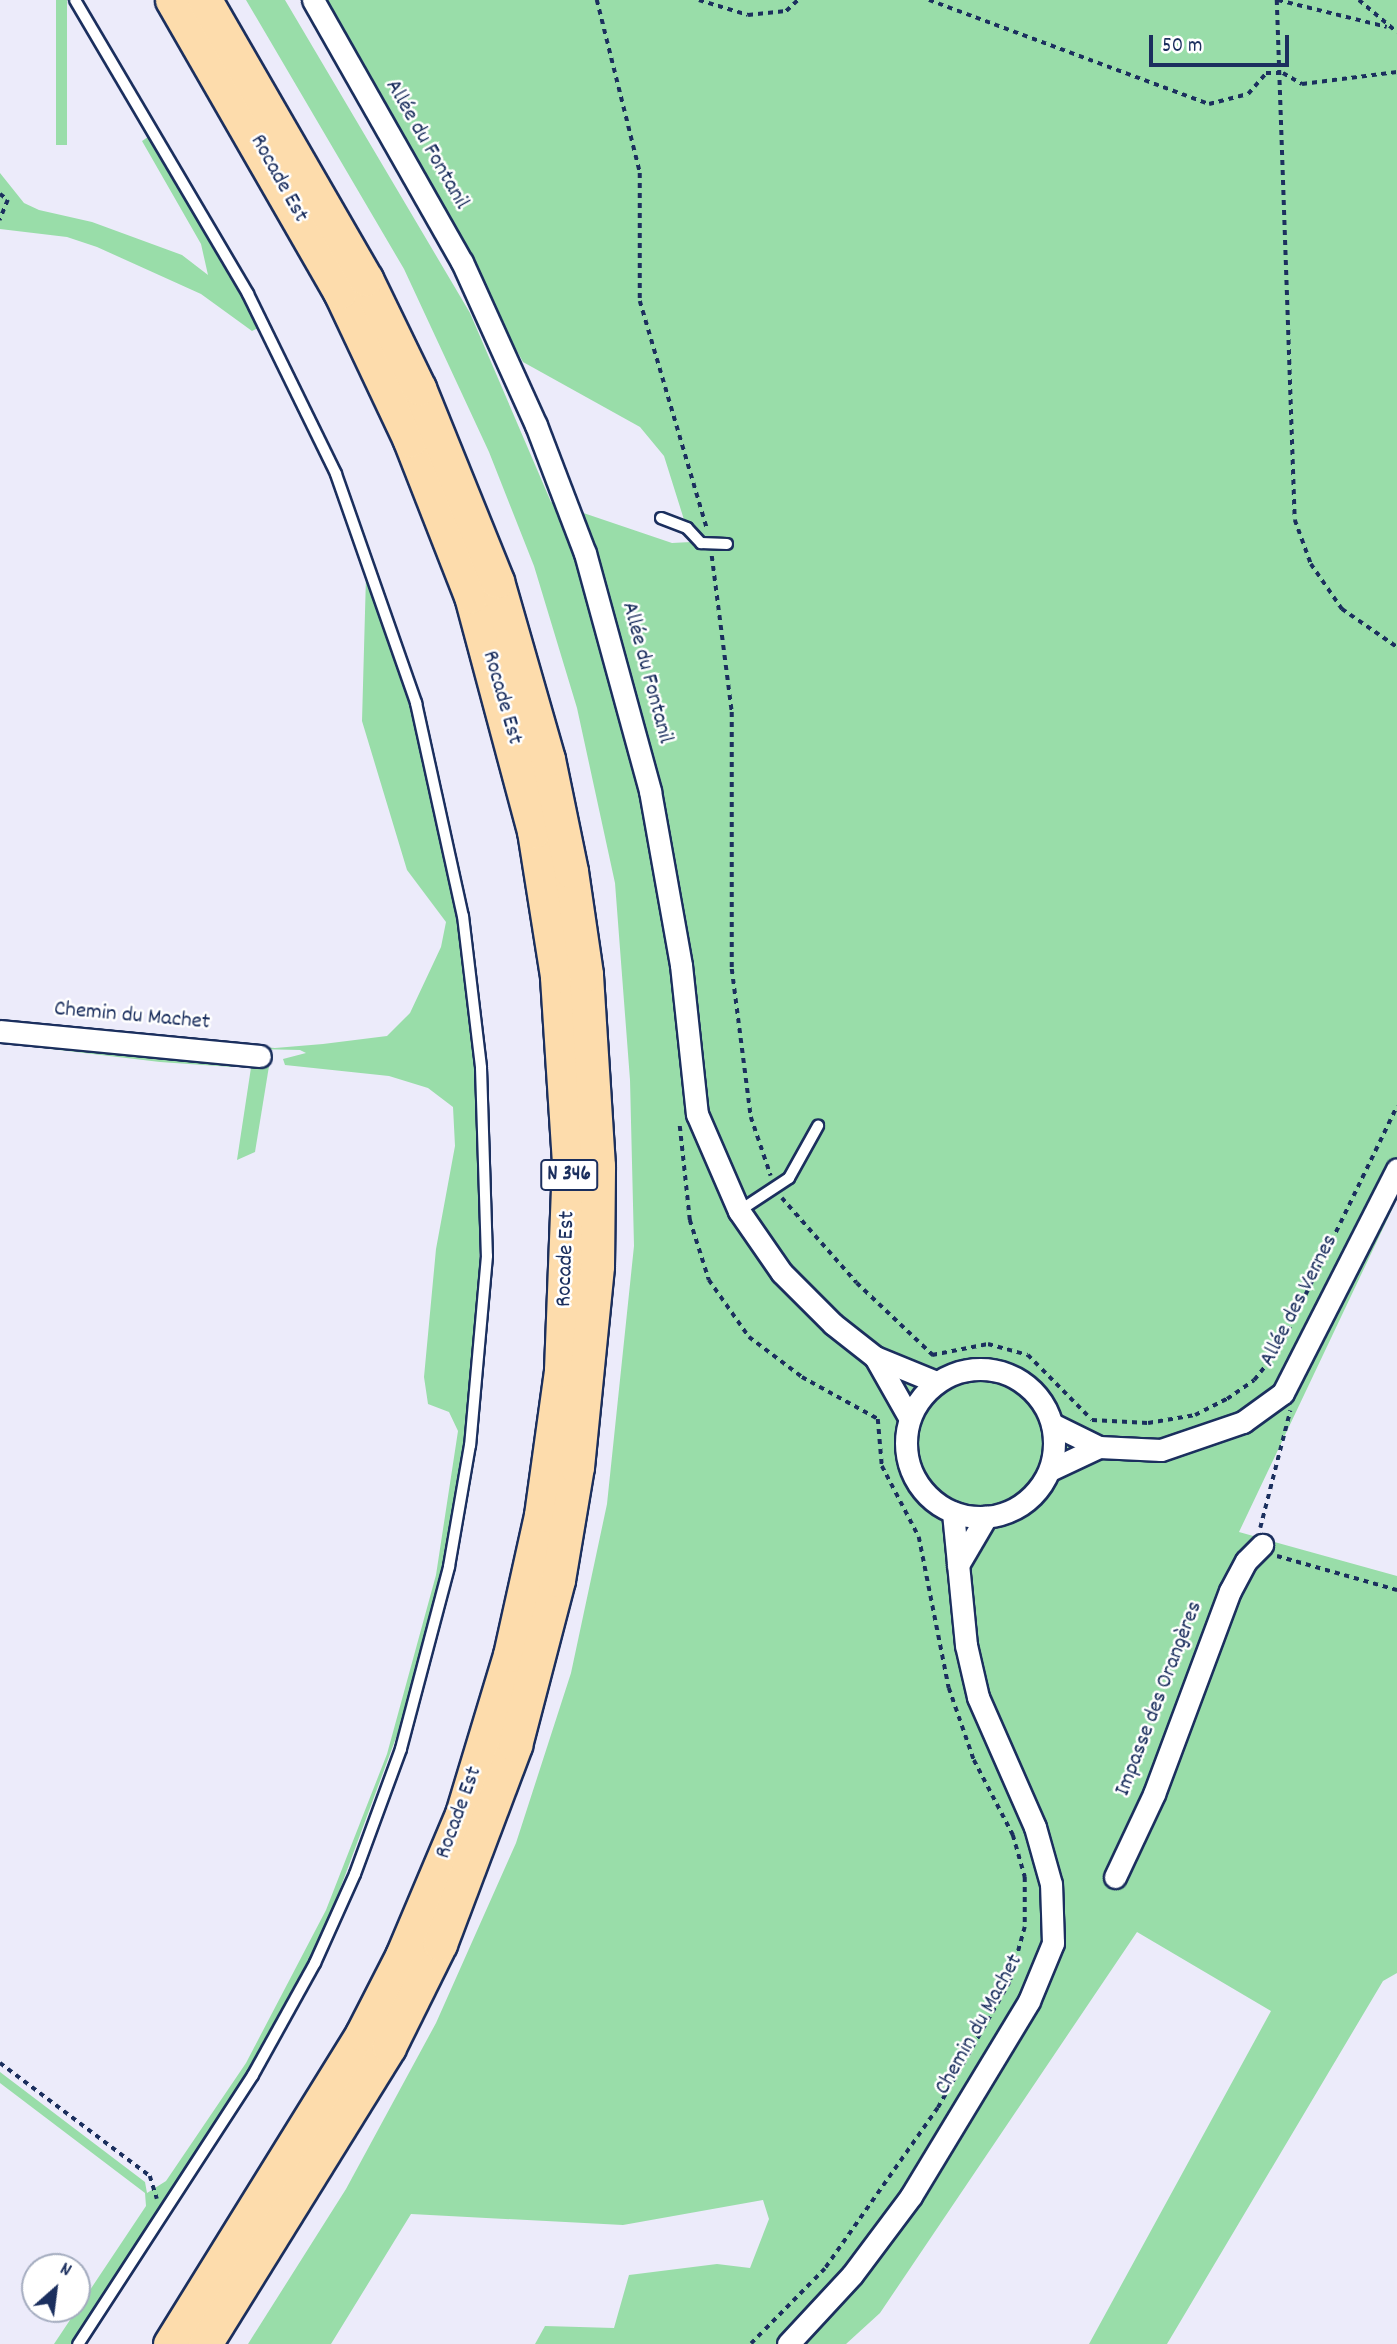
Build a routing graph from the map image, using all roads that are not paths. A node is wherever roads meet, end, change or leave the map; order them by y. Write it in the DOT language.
graph roads {
  1 [pos="75,0"];
  2 [pos="172,0"];
  3 [pos="205,0"];
  4 [pos="313,0"];
  5 [pos="661,517"];
  6 [pos="727,544"];
  7 [pos="0,1031"];
  8 [pos="260,1056"];
  9 [pos="818,1126"];
  10 [pos="1397,1170"];
  11 [pos="739,1211"];
  12 [pos="876,1357"];
  13 [pos="936,1382"];
  14 [pos="909,1417"];
  15 [pos="1052,1424"];
  16 [pos="1099,1447"];
  17 [pos="1050,1470"];
  18 [pos="953,1513"];
  19 [pos="986,1517"];
  20 [pos="1262,1545"];
  21 [pos="958,1565"];
  22 [pos="1115,1877"];
  23 [pos="78,2344"];
  24 [pos="170,2344"];
  25 [pos="205,2344"];
  26 [pos="788,2344"];
  1 -- 23 [label="lane"];
  2 -- 24 [label="highway, Rocade Est / N 346"];
  3 -- 25 [label="highway, Rocade Est / N 346"];
  4 -- 11 [label="street, Allée du Fontanil"];
  5 -- 6 [label="lane"];
  7 -- 8 [label="street, Chemin du Machet"];
  9 -- 11 [label="lane"];
  10 -- 16 [label="street, Allée des Vernes"];
  11 -- 12 [label="street, Allée du Fontanil"];
  12 -- 13 [label="street, Allée du Fontanil"];
  12 -- 14 [label="street, Allée du Fontanil"];
  13 -- 14 [label="street"];
  13 -- 15 [label="street"];
  14 -- 18 [label="street"];
  15 -- 16 [label="street, Allée des Vernes"];
  15 -- 17 [label="street"];
  16 -- 17 [label="street, Allée des Vernes"];
  17 -- 19 [label="street"];
  18 -- 19 [label="street"];
  18 -- 21 [label="street, Chemin du Machet"];
  19 -- 21 [label="street"];
  20 -- 22 [label="street, Impasse des Orangères"];
  21 -- 26 [label="street, Chemin du Machet"];
}
